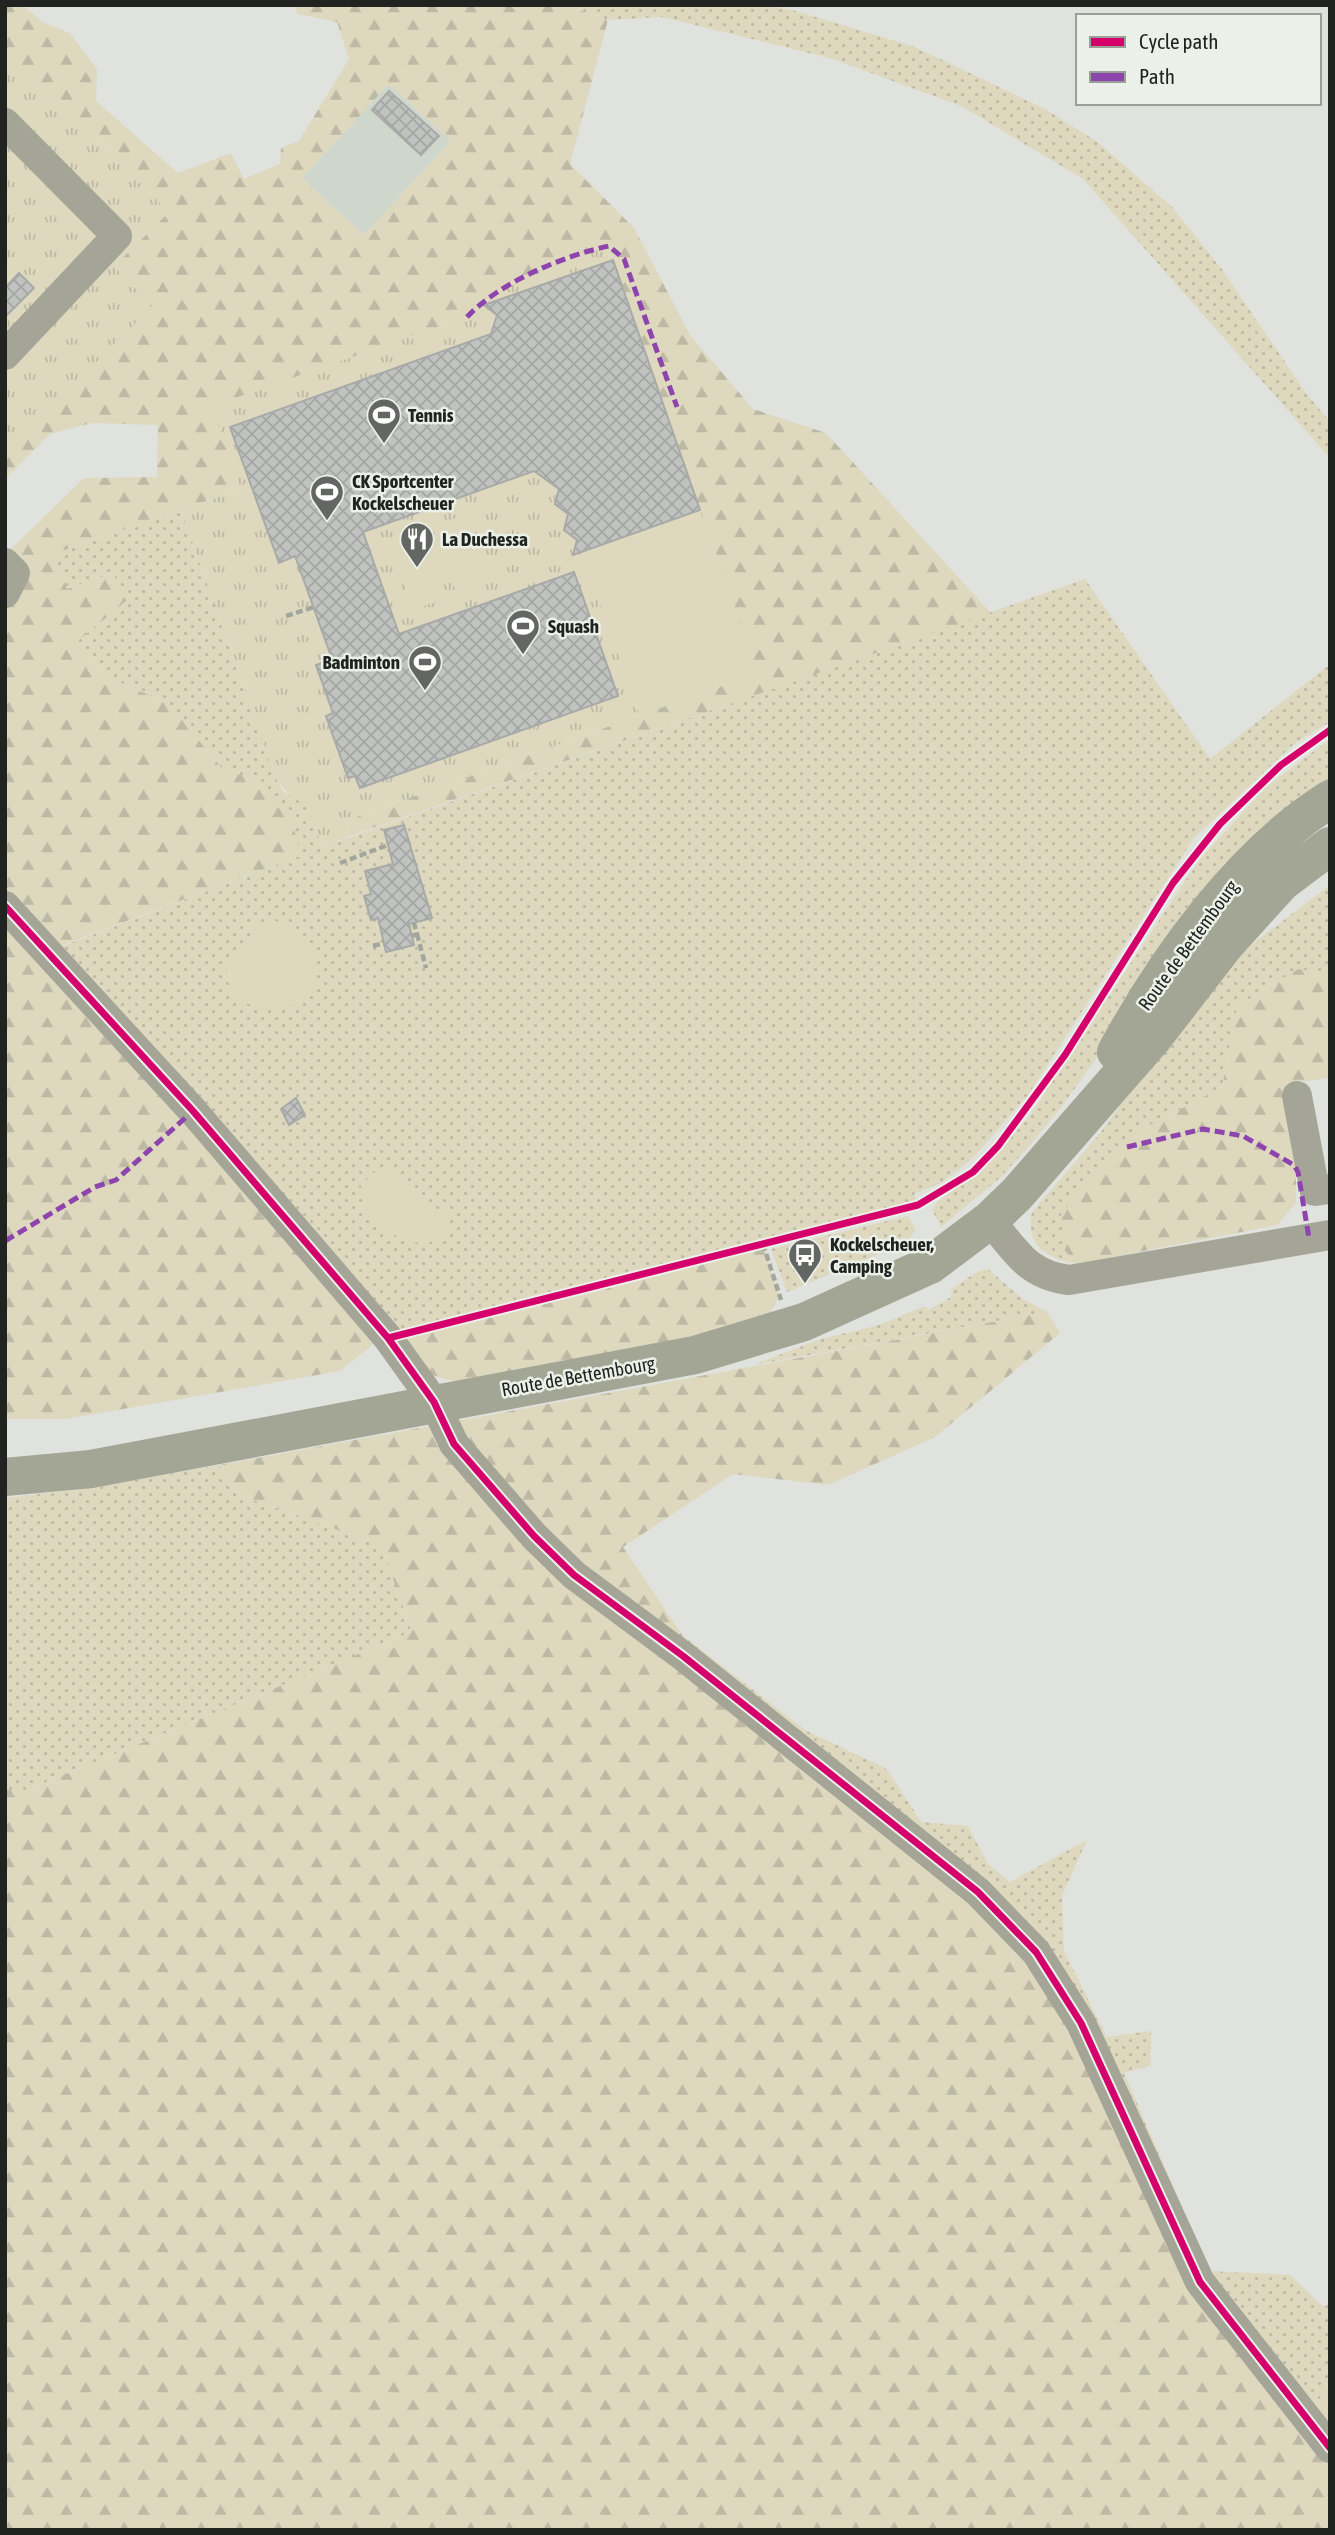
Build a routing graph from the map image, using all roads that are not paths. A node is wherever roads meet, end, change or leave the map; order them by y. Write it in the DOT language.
graph roads {
  1 [pos="5,123"];
  2 [pos="5,355"];
  3 [pos="5,563"];
  4 [pos="5,593"];
  5 [pos="1330,799"];
  6 [pos="1330,846"];
  7 [pos="5,906"];
  8 [pos="1297,1096"];
  9 [pos="1081,1119"];
  10 [pos="1330,1189"];
  11 [pos="990,1220"];
  12 [pos="1330,1235"];
  13 [pos="434,1402"];
  14 [pos="5,1477"];
  15 [pos="1330,2448"];
  1 -- 2 [label="street"];
  3 -- 4 [label="street"];
  5 -- 9 [label="main road, Route de Bettembourg"];
  6 -- 9 [label="main road, Route de Bettembourg"];
  7 -- 13 [label="street"];
  8 -- 10 [label="street"];
  9 -- 11 [label="main road, Route de Bettembourg"];
  11 -- 12 [label="street"];
  11 -- 13 [label="main road, Route de Bettembourg"];
  13 -- 14 [label="main road, Route de Bettembourg"];
  13 -- 15 [label="street"];
}
